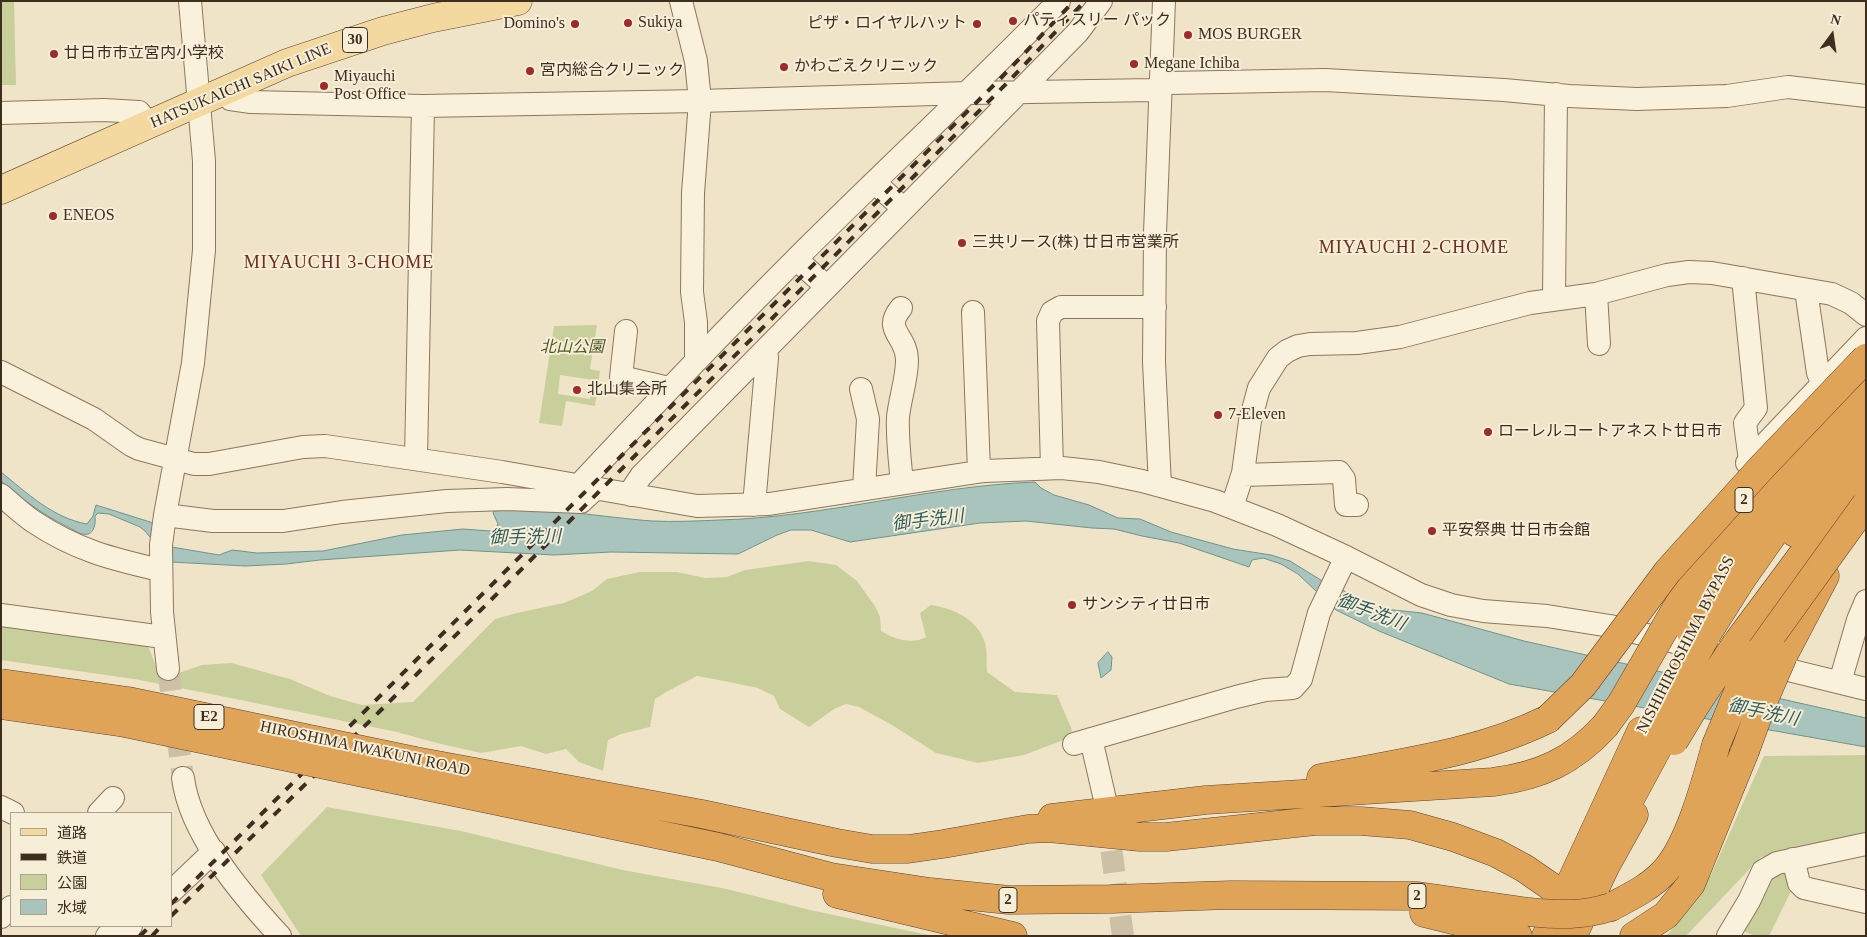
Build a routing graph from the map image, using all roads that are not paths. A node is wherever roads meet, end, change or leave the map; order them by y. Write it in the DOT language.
graph roads {
  1 [pos="190,1"];
  2 [pos="518,1"];
  3 [pos="681,1"];
  4 [pos="1059,1"];
  5 [pos="1101,1"];
  6 [pos="1164,1"];
  7 [pos="1161,87"];
  8 [pos="968,93"];
  9 [pos="1018,93"];
  10 [pos="1556,94"];
  11 [pos="211,96"];
  12 [pos="1866,96"];
  13 [pos="700,101"];
  14 [pos="423,106"];
  15 [pos="1,113"];
  16 [pos="149,124"];
  17 [pos="875,183"];
  18 [pos="1,190"];
  19 [pos="904,209"];
  20 [pos="796,259"];
  21 [pos="1743,278"];
  22 [pos="827,287"];
  23 [pos="1806,290"];
  24 [pos="1596,294"];
  25 [pos="1554,299"];
  26 [pos="1154,307"];
  27 [pos="901,308"];
  28 [pos="973,312"];
  29 [pos="1866,315"];
  30 [pos="626,331"];
  31 [pos="1866,338"];
  32 [pos="1599,344"];
  33 [pos="766,349"];
  34 [pos="1866,358"];
  35 [pos="696,361"];
  36 [pos="1,372"];
  37 [pos="1822,383"];
  38 [pos="669,388"];
  39 [pos="861,389"];
  40 [pos="1861,394"];
  41 [pos="1866,441"];
  42 [pos="176,459"];
  43 [pos="416,459"];
  44 [pos="1750,461"];
  45 [pos="1052,468"];
  46 [pos="979,471"];
  47 [pos="1243,475"];
  48 [pos="1866,475"];
  49 [pos="902,483"];
  50 [pos="1160,486"];
  51 [pos="586,488"];
  52 [pos="864,489"];
  53 [pos="1,495"];
  54 [pos="631,495"];
  55 [pos="1866,497"];
  56 [pos="1866,504"];
  57 [pos="754,505"];
  58 [pos="1357,505"];
  59 [pos="1232,507"];
  60 [pos="165,514"];
  61 [pos="1344,561"];
  62 [pos="160,565"];
  63 [pos="1866,601"];
  64 [pos="1,615"];
  65 [pos="1610,626"];
  66 [pos="1704,636"];
  67 [pos="163,637"];
  68 [pos="168,669"];
  69 [pos="1840,682"];
  70 [pos="1,683"];
  71 [pos="1866,689"];
  72 [pos="1,706"];
  73 [pos="1658,735"];
  74 [pos="413,772"];
  75 [pos="183,778"];
  76 [pos="1252,796"];
  77 [pos="513,804"];
  78 [pos="1106,804"];
  79 [pos="728,820"];
  80 [pos="1008,831"];
  81 [pos="1866,844"];
  82 [pos="718,847"];
  83 [pos="214,851"];
  84 [pos="1793,859"];
  85 [pos="831,877"];
  86 [pos="172,891"];
  87 [pos="1866,902"];
  88 [pos="882,905"];
  89 [pos="10,908"];
  90 [pos="1,917"];
  91 [pos="1524,924"];
  92 [pos="1566,924"];
  93 [pos="127,927"];
  94 [pos="107,936"];
  95 [pos="280,936"];
  96 [pos="1013,936"];
  97 [pos="1546,936"];
  98 [pos="1634,936"];
  99 [pos="1728,936"];
  1 -- 11 [label="street"];
  2 -- 11 [label="main road, HATSUKAICHI SAIKI LINE / 30"];
  3 -- 13 [label="street"];
  4 -- 8 [label="street"];
  5 -- 9 [label="street"];
  6 -- 7 [label="street"];
  7 -- 9 [label="street"];
  7 -- 10 [label="street"];
  7 -- 26 [label="street"];
  8 -- 9 [label="street"];
  8 -- 13 [label="street"];
  8 -- 17 [label="street"];
  9 -- 19 [label="street"];
  10 -- 12 [label="street"];
  10 -- 25 [label="street"];
  11 -- 14 [label="street"];
  11 -- 16 [label="main road, HATSUKAICHI SAIKI LINE / 30"];
  11 -- 42 [label="street"];
  13 -- 14 [label="street"];
  13 -- 35 [label="street"];
  14 -- 43 [label="street"];
  15 -- 16 [label="street"];
  16 -- 18 [label="main road, HATSUKAICHI SAIKI LINE / 30"];
  17 -- 19 [label="street"];
  17 -- 20 [label="street"];
  19 -- 22 [label="street"];
  20 -- 22 [label="street"];
  20 -- 35 [label="street"];
  21 -- 23 [label="street"];
  21 -- 24 [label="street"];
  21 -- 44 [label="street"];
  22 -- 33 [label="street"];
  23 -- 29 [label="street"];
  23 -- 37 [label="street"];
  24 -- 25 [label="street"];
  24 -- 32 [label="street"];
  25 -- 47 [label="street"];
  26 -- 45 [label="street"];
  26 -- 50 [label="street"];
  27 -- 49 [label="street"];
  28 -- 46 [label="street"];
  30 -- 38 [label="street"];
  31 -- 37 [label="street"];
  33 -- 54 [label="street"];
  33 -- 57 [label="street"];
  34 -- 76 [label="highway, bridge"];
  35 -- 38 [label="street"];
  36 -- 42 [label="street"];
  37 -- 44 [label="street"];
  38 -- 51 [label="street"];
  39 -- 52 [label="street"];
  40 -- 66 [label="highway, 2"];
  40 -- 66 [label="highway, 2"];
  41 -- 66 [label="highway, 2"];
  42 -- 43 [label="street"];
  42 -- 60 [label="street"];
  43 -- 51 [label="street"];
  44 -- 65 [label="street"];
  45 -- 46 [label="street"];
  45 -- 50 [label="street"];
  46 -- 49 [label="street"];
  47 -- 58 [label="street"];
  47 -- 59 [label="street"];
  48 -- 66 [label="highway, NISHIHIROSHIMA BYPASS / 2"];
  49 -- 52 [label="street"];
  50 -- 59 [label="street"];
  51 -- 54 [label="street"];
  51 -- 60 [label="street"];
  52 -- 57 [label="street"];
  53 -- 62 [label="street"];
  54 -- 57 [label="street"];
  55 -- 98 [label="highway, bridge"];
  56 -- 91 [label="highway, 2, bridge"];
  59 -- 61 [label="street"];
  60 -- 62 [label="street"];
  61 -- 65 [label="street"];
  61 -- 78 [label="street"];
  62 -- 67 [label="street"];
  63 -- 69 [label="street"];
  64 -- 67 [label="street"];
  65 -- 69 [label="street"];
  66 -- 73 [label="highway, NISHIHIROSHIMA BYPASS / 2"];
  66 -- 73 [label="highway, NISHIHIROSHIMA BYPASS / 2, bridge"];
  66 -- 76 [label="highway, 2, bridge"];
  67 -- 68 [label="street"];
  69 -- 71 [label="street"];
  70 -- 74 [label="highway, HIROSHIMA IWAKUNI ROAD / E2, bridge"];
  72 -- 74 [label="highway, HIROSHIMA IWAKUNI ROAD / E2, bridge"];
  73 -- 92 [label="highway, NISHIHIROSHIMA BYPASS / 2"];
  73 -- 92 [label="highway, NISHIHIROSHIMA BYPASS / 2"];
  74 -- 77 [label="highway, HIROSHIMA IWAKUNI ROAD / E2"];
  74 -- 79 [label="highway, HIROSHIMA IWAKUNI ROAD / E2"];
  75 -- 83 [label="street"];
  76 -- 80 [label="highway, 2"];
  77 -- 82 [label="highway, HIROSHIMA IWAKUNI ROAD / E2"];
  77 -- 88 [label="highway"];
  79 -- 80 [label="highway, 2"];
  80 -- 92 [label="highway"];
  81 -- 84 [label="street"];
  82 -- 85 [label="highway, 2"];
  83 -- 86 [label="street"];
  83 -- 95 [label="street"];
  84 -- 87 [label="street"];
  84 -- 99 [label="street"];
  85 -- 88 [label="highway"];
  85 -- 91 [label="highway, 2"];
  88 -- 96 [label="highway"];
  89 -- 90 [label="street"];
  92 -- 97 [label="highway, NISHIHIROSHIMA BYPASS / 2"];
  93 -- 94 [label="street"];
}
